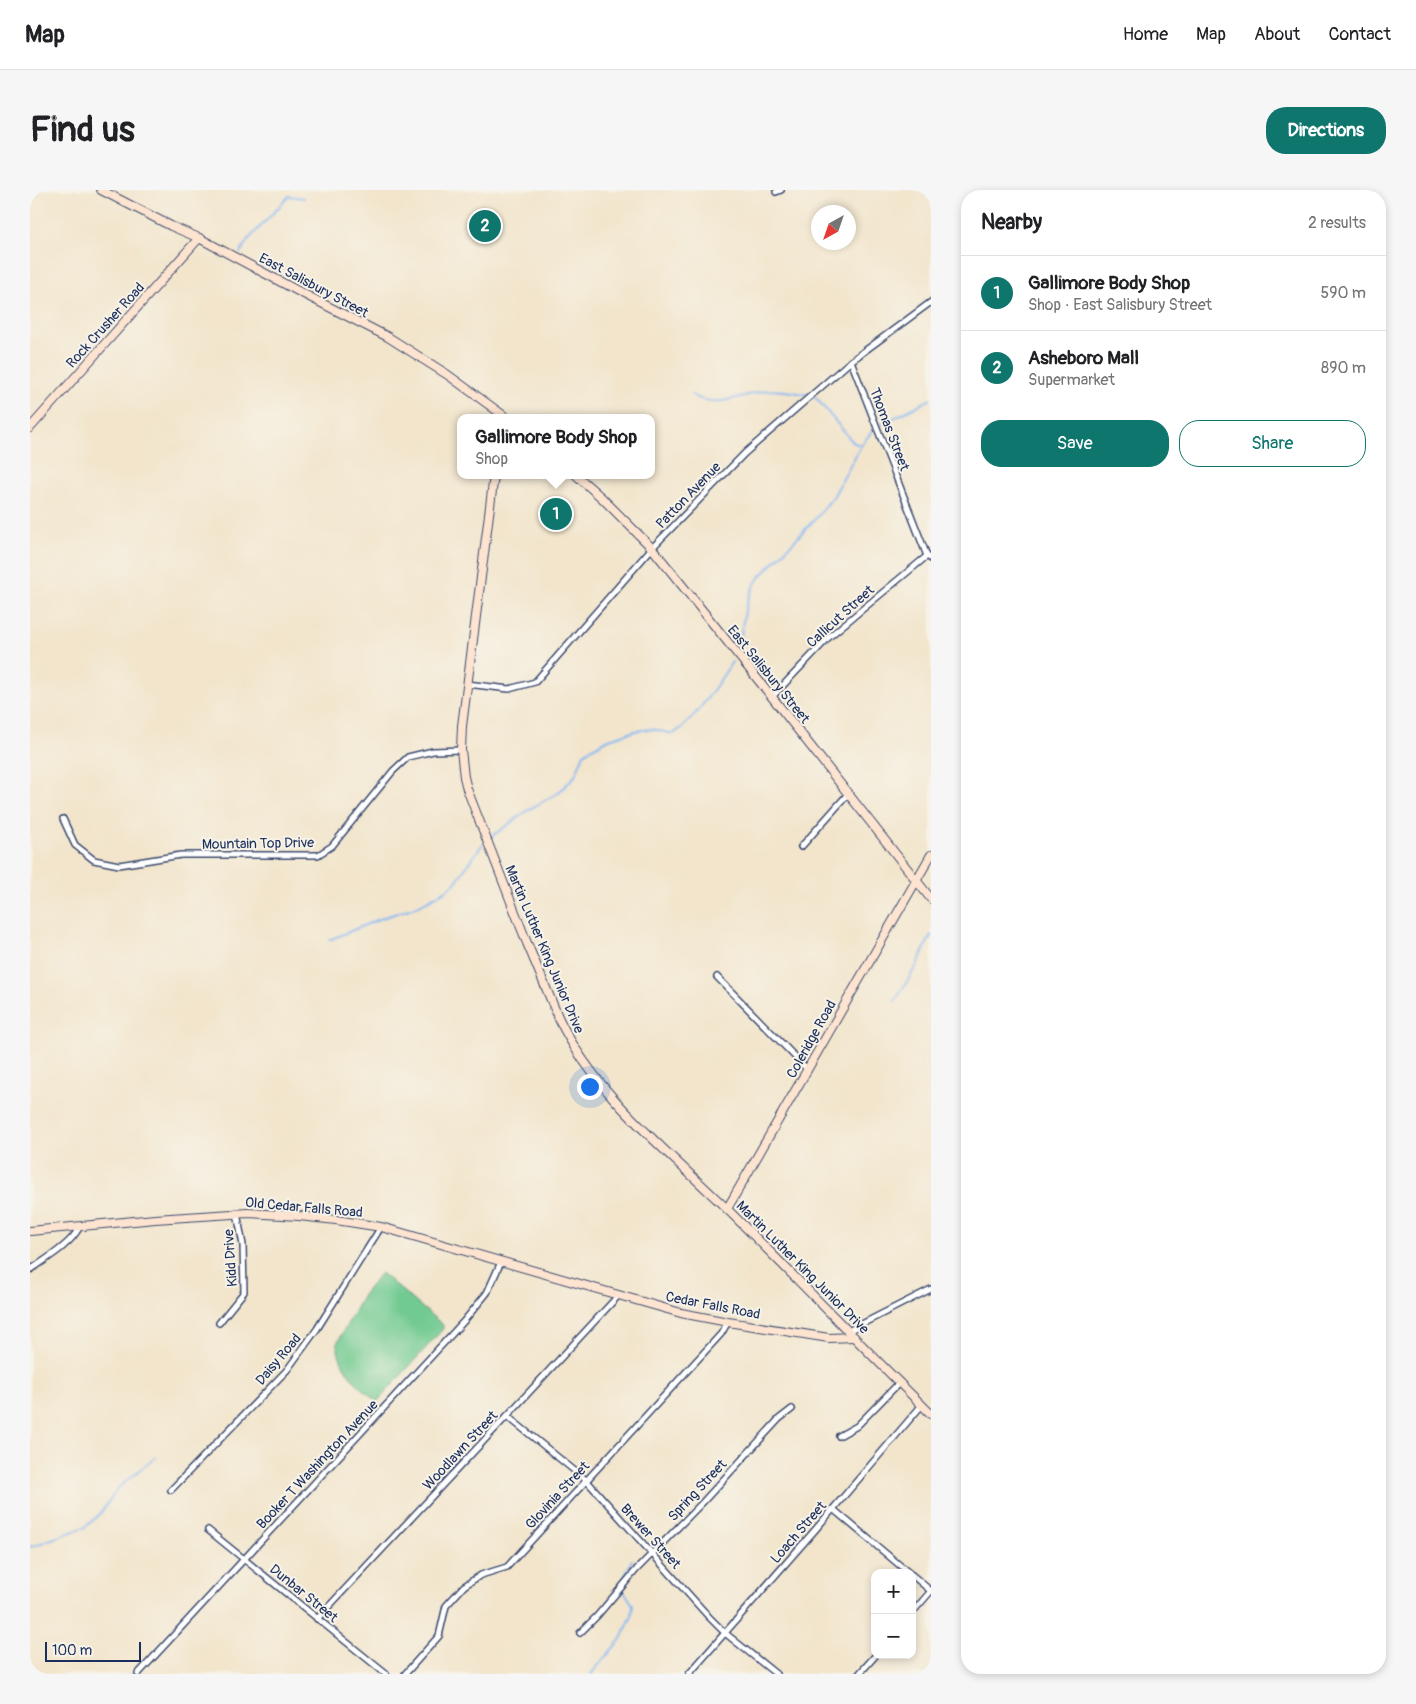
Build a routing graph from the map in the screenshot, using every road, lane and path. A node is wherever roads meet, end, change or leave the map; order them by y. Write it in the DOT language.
graph roads {
  1 [pos="101,190"];
  2 [pos="199,238"];
  3 [pos="931,302"];
  4 [pos="851,362"];
  5 [pos="502,414"];
  6 [pos="30,428"];
  7 [pos="493,479"];
  8 [pos="581,479"];
  9 [pos="652,548"];
  10 [pos="929,558"];
  11 [pos="467,684"];
  12 [pos="772,697"];
  13 [pos="461,750"];
  14 [pos="848,794"];
  15 [pos="63,819"];
  16 [pos="801,847"];
  17 [pos="931,855"];
  18 [pos="915,880"];
  19 [pos="931,899"];
  20 [pos="716,977"];
  21 [pos="808,1070"];
  22 [pos="727,1209"];
  23 [pos="237,1214"];
  24 [pos="80,1226"];
  25 [pos="381,1227"];
  26 [pos="30,1231"];
  27 [pos="502,1262"];
  28 [pos="30,1270"];
  29 [pos="569,1281"];
  30 [pos="931,1289"];
  31 [pos="618,1296"];
  32 [pos="728,1322"];
  33 [pos="219,1323"];
  34 [pos="848,1331"];
  35 [pos="854,1337"];
  36 [pos="900,1382"];
  37 [pos="922,1405"];
  38 [pos="792,1409"];
  39 [pos="931,1414"];
  40 [pos="507,1416"];
  41 [pos="839,1436"];
  42 [pos="586,1480"];
  43 [pos="171,1490"];
  44 [pos="833,1510"];
  45 [pos="208,1530"];
  46 [pos="652,1553"];
  47 [pos="244,1559"];
  48 [pos="904,1569"];
  49 [pos="916,1578"];
  50 [pos="931,1591"];
  51 [pos="916,1608"];
  52 [pos="317,1619"];
  53 [pos="580,1633"];
  54 [pos="725,1633"];
  55 [pos="872,1659"];
  56 [pos="138,1674"];
  57 [pos="386,1674"];
  58 [pos="405,1674"];
  59 [pos="689,1674"];
  60 [pos="776,1674"];
  61 [pos="859,1674"];
  1 -- 2 [label="street, East Salisbury Street"];
  2 -- 5 [label="street, East Salisbury Street"];
  2 -- 6 [label="street, Rock Crusher Road"];
  3 -- 4 [label="street, Patton Avenue"];
  4 -- 9 [label="street, Patton Avenue"];
  4 -- 10 [label="street, Thomas Street"];
  7 -- 11 [label="street, Martin Luther King Junior Drive"];
  8 -- 9 [label="street, East Salisbury Street"];
  9 -- 11 [label="street, Patton Avenue"];
  9 -- 12 [label="street, East Salisbury Street"];
  10 -- 12 [label="street, Callicut Street"];
  11 -- 13 [label="street, Martin Luther King Junior Drive"];
  12 -- 14 [label="street, East Salisbury Street"];
  13 -- 15 [label="street, Mountain Top Drive"];
  13 -- 22 [label="street, Martin Luther King Junior Drive"];
  14 -- 16 [label="street"];
  14 -- 18 [label="street, East Salisbury Street"];
  17 -- 18 [label="street, Coleridge Road"];
  18 -- 19 [label="street, East Salisbury Street"];
  18 -- 21 [label="street, Coleridge Road"];
  20 -- 21 [label="street"];
  21 -- 22 [label="street, Coleridge Road"];
  22 -- 34 [label="street, Martin Luther King Junior Drive"];
  23 -- 24 [label="street, Old Cedar Falls Road"];
  23 -- 25 [label="street, Old Cedar Falls Road"];
  23 -- 33 [label="street, Kidd Drive"];
  24 -- 26 [label="street, Old Cedar Falls Road"];
  24 -- 28 [label="street"];
  25 -- 27 [label="street, Old Cedar Falls Road"];
  25 -- 43 [label="street, Daisy Road"];
  27 -- 29 [label="street, Old Cedar Falls Road"];
  27 -- 47 [label="street, Booker T Washington Avenue"];
  29 -- 31 [label="street, Cedar Falls Road"];
  30 -- 34 [label="street"];
  31 -- 32 [label="street, Cedar Falls Road"];
  31 -- 40 [label="street, Woodlawn Street"];
  32 -- 35 [label="street, Cedar Falls Road"];
  32 -- 42 [label="street, Glovinia Street"];
  34 -- 35 [label="street, Martin Luther King Junior Drive"];
  35 -- 36 [label="street, Martin Luther King Junior Drive"];
  36 -- 37 [label="street, Martin Luther King Junior Drive"];
  36 -- 41 [label="street"];
  37 -- 39 [label="street, Martin Luther King Junior Drive"];
  37 -- 44 [label="street, Loach Street"];
  38 -- 46 [label="street, Spring Street"];
  40 -- 42 [label="street, Brewer Street"];
  40 -- 52 [label="street, Woodlawn Street"];
  42 -- 46 [label="street, Brewer Street"];
  42 -- 58 [label="street, Glovinia Street"];
  44 -- 48 [label="street"];
  44 -- 54 [label="street, Loach Street"];
  45 -- 47 [label="street, Dunbar Street"];
  46 -- 53 [label="street, Spring Street"];
  46 -- 54 [label="street, Brewer Street"];
  47 -- 52 [label="street, Dunbar Street"];
  47 -- 56 [label="street, Booker T Washington Avenue"];
  49 -- 50 [label="street"];
  50 -- 51 [label="street"];
  52 -- 57 [label="street, Dunbar Street"];
  54 -- 59 [label="street, Loach Street"];
  54 -- 60 [label="street, Brewer Street"];
  55 -- 61 [label="street"];
}
